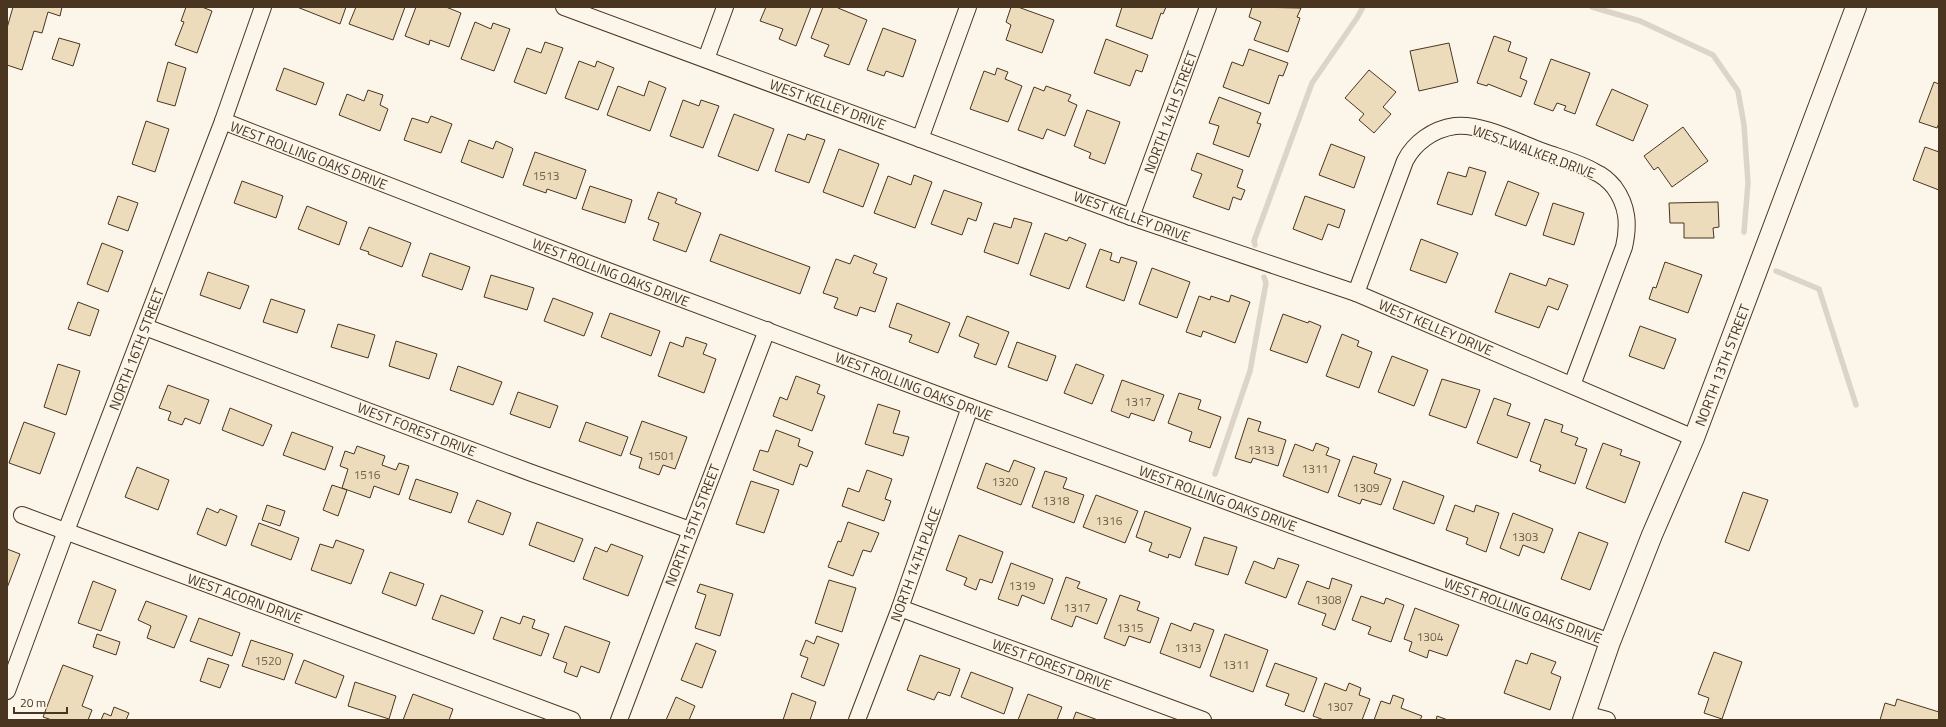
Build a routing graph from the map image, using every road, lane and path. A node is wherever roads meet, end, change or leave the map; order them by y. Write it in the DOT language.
graph roads {
  1 [pos="263,7"];
  2 [pos="564,7"];
  3 [pos="725,7"];
  4 [pos="968,7"];
  5 [pos="1208,7"];
  6 [pos="1856,7"];
  7 [pos="706,59"];
  8 [pos="223,121"];
  9 [pos="920,139"];
  10 [pos="1131,217"];
  11 [pos="1356,293"];
  12 [pos="145,326"];
  13 [pos="767,330"];
  14 [pos="1572,385"];
  15 [pos="970,407"];
  16 [pos="1694,438"];
  17 [pos="22,515"];
  18 [pos="690,530"];
  19 [pos="66,531"];
  20 [pos="900,608"];
  21 [pos="1610,642"];
  22 [pos="7,691"];
  23 [pos="1584,717"];
  24 [pos="572,720"];
  25 [pos="619,720"];
  26 [pos="857,720"];
  27 [pos="1204,720"];
  28 [pos="1607,720"];
  1 -- 8 [label="street, NORTH 16TH STREET"];
  2 -- 7 [label="street, WEST KELLEY DRIVE"];
  3 -- 7 [label="street"];
  4 -- 9 [label="street"];
  5 -- 10 [label="street, NORTH 14TH STREET"];
  6 -- 16 [label="street, NORTH 13TH STREET"];
  7 -- 9 [label="street, WEST KELLEY DRIVE"];
  8 -- 12 [label="street, NORTH 16TH STREET"];
  8 -- 13 [label="street, WEST ROLLING OAKS DRIVE"];
  9 -- 10 [label="street, WEST KELLEY DRIVE"];
  10 -- 11 [label="street, WEST KELLEY DRIVE"];
  11 -- 14 [label="street, WEST KELLEY DRIVE"];
  11 -- 14 [label="street, WEST WALKER DRIVE"];
  12 -- 18 [label="street, WEST FOREST DRIVE"];
  12 -- 19 [label="street, NORTH 16TH STREET"];
  13 -- 15 [label="street, WEST ROLLING OAKS DRIVE"];
  13 -- 18 [label="street, NORTH 15TH STREET"];
  14 -- 16 [label="street, WEST KELLEY DRIVE"];
  15 -- 20 [label="street, NORTH 14TH PLACE"];
  15 -- 21 [label="street, WEST ROLLING OAKS DRIVE"];
  16 -- 21 [label="street, NORTH 13TH STREET"];
  17 -- 19 [label="street, WEST ACORN DRIVE"];
  18 -- 25 [label="street, NORTH 15TH STREET"];
  19 -- 22 [label="street, NORTH 16TH STREET"];
  19 -- 24 [label="street, WEST ACORN DRIVE"];
  20 -- 26 [label="street, NORTH 14TH PLACE"];
  20 -- 27 [label="street, WEST FOREST DRIVE"];
  21 -- 23 [label="street, NORTH 13TH STREET"];
  23 -- 28 [label="street"];
}
